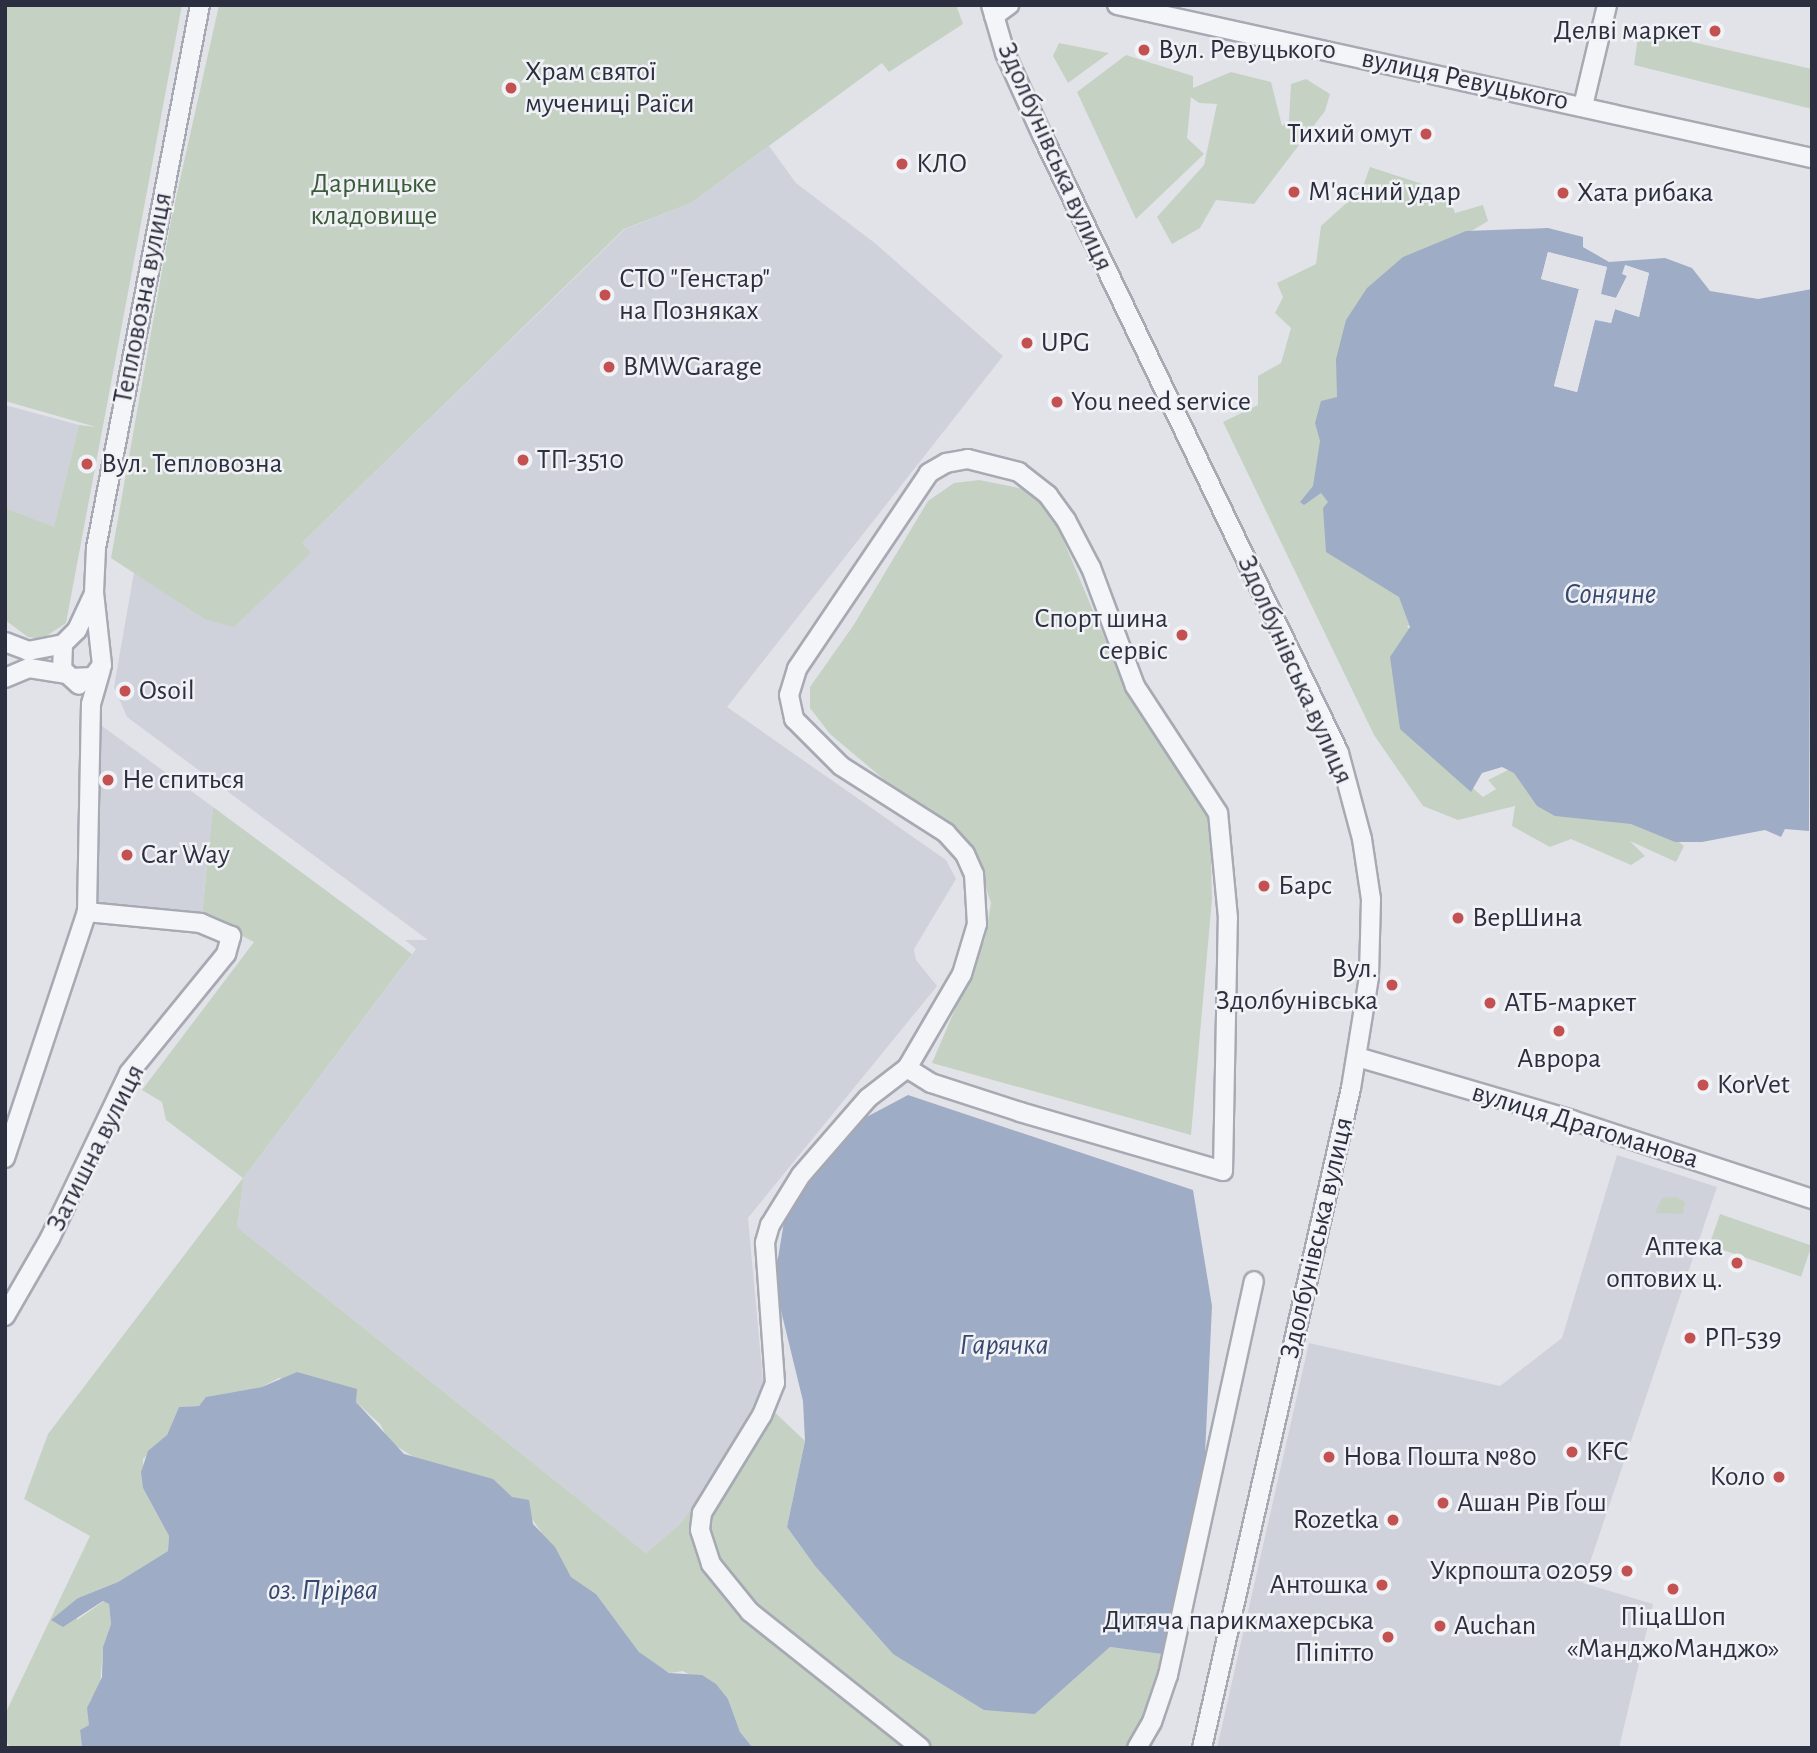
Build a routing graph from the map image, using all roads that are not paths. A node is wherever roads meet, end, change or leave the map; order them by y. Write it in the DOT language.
graph roads {
  1 [pos="200,5"];
  2 [pos="1009,5"];
  3 [pos="1117,5"];
  4 [pos="1607,5"];
  5 [pos="993,11"];
  6 [pos="1583,106"];
  7 [pos="1812,158"];
  8 [pos="94,593"];
  9 [pos="5,642"];
  10 [pos="64,642"];
  11 [pos="100,645"];
  12 [pos="102,665"];
  13 [pos="69,676"];
  14 [pos="5,678"];
  15 [pos="91,704"];
  16 [pos="87,912"];
  17 [pos="1357,1057"];
  18 [pos="907,1068"];
  19 [pos="5,1158"];
  20 [pos="1812,1199"];
  21 [pos="1254,1282"];
  22 [pos="5,1316"];
  23 [pos="921,1748"];
  24 [pos="1137,1748"];
  25 [pos="1202,1748"];
  1 -- 8 [label="street, Тепловозна вулиця"];
  2 -- 5 [label="street"];
  3 -- 6 [label="street, вулиця Ревуцького"];
  4 -- 6 [label="street"];
  5 -- 17 [label="street, Здолбунівська вулиця"];
  6 -- 7 [label="street, вулиця Ревуцького"];
  8 -- 10 [label="street, Тепловозна вулиця"];
  8 -- 11 [label="street, Тепловозна вулиця"];
  9 -- 10 [label="street"];
  10 -- 11 [label="street"];
  10 -- 13 [label="street"];
  11 -- 12 [label="street"];
  12 -- 13 [label="street"];
  12 -- 15 [label="street"];
  13 -- 14 [label="street"];
  13 -- 15 [label="street"];
  15 -- 16 [label="street"];
  16 -- 19 [label="street"];
  16 -- 22 [label="street, Затишна вулиця"];
  17 -- 20 [label="street, вулиця Драгоманова"];
  17 -- 25 [label="street, Здолбунівська вулиця"];
  18 -- 18 [label="street"];
  18 -- 23 [label="street"];
  21 -- 24 [label="street"];
}
